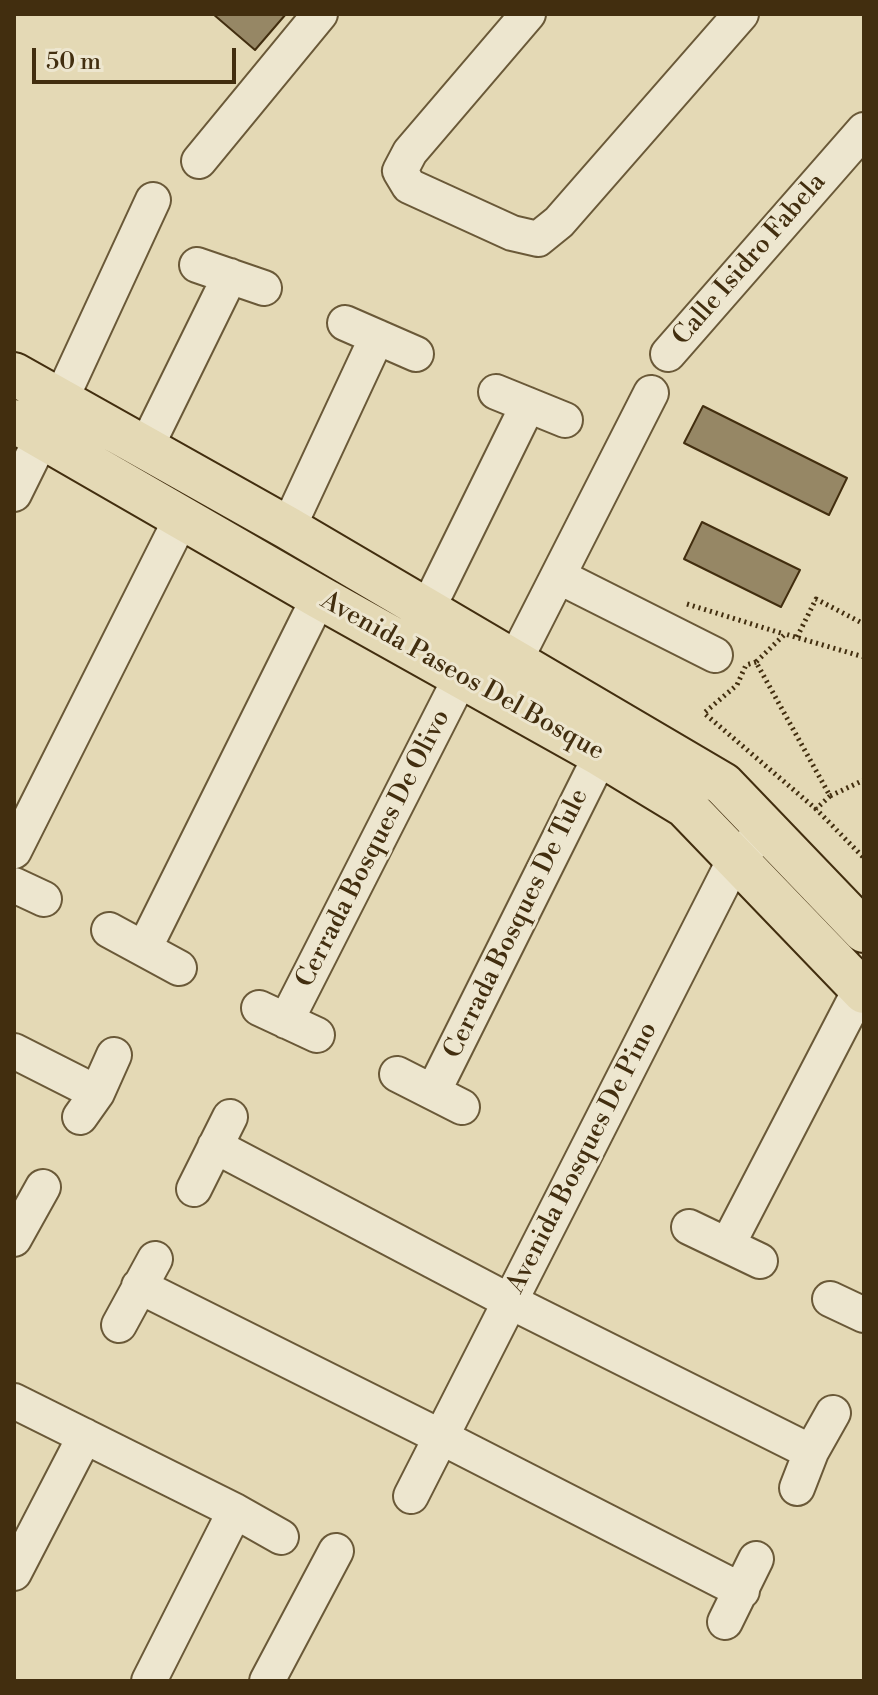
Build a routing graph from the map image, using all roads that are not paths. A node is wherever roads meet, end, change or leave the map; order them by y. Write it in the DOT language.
graph roads {
  1 [pos="320,14"];
  2 [pos="528,14"];
  3 [pos="741,14"];
  4 [pos="864,130"];
  5 [pos="199,161"];
  6 [pos="153,200"];
  7 [pos="197,265"];
  8 [pos="230,276"];
  9 [pos="264,288"];
  10 [pos="345,323"];
  11 [pos="377,337"];
  12 [pos="416,354"];
  13 [pos="668,354"];
  14 [pos="14,374"];
  15 [pos="496,392"];
  16 [pos="651,393"];
  17 [pos="528,405"];
  18 [pos="39,420"];
  19 [pos="565,420"];
  20 [pos="146,447"];
  21 [pos="14,494"];
  22 [pos="182,517"];
  23 [pos="288,528"];
  24 [pos="558,576"];
  25 [pos="319,597"];
  26 [pos="427,610"];
  27 [pos="715,655"];
  28 [pos="491,678"];
  29 [pos="601,755"];
  30 [pos="766,829"];
  31 [pos="14,851"];
  32 [pos="735,859"];
  33 [pos="109,930"];
  34 [pos="864,931"];
  35 [pos="144,949"];
  36 [pos="179,968"];
  37 [pos="862,990"];
  38 [pos="317,1035"];
  39 [pos="14,1051"];
  40 [pos="114,1055"];
  41 [pos="397,1074"];
  42 [pos="43,1187"];
  43 [pos="194,1189"];
  44 [pos="689,1227"];
  45 [pos="15,1233"];
  46 [pos="728,1244"];
  47 [pos="760,1261"];
  48 [pos="830,1299"];
  49 [pos="511,1302"];
  50 [pos="864,1315"];
  51 [pos="119,1325"];
  52 [pos="14,1401"];
  53 [pos="833,1413"];
  54 [pos="85,1436"];
  55 [pos="441,1437"];
  56 [pos="811,1452"];
  57 [pos="797,1488"];
  58 [pos="411,1496"];
  59 [pos="235,1511"];
  60 [pos="281,1537"];
  61 [pos="336,1551"];
  62 [pos="756,1559"];
  63 [pos="14,1573"];
  64 [pos="742,1591"];
  65 [pos="725,1622"];
  66 [pos="149,1681"];
  67 [pos="267,1681"];
  1 -- 5 [label="street"];
  2 -- 3 [label="street"];
  4 -- 13 [label="street, Calle Isidro Fabela"];
  6 -- 18 [label="street"];
  7 -- 8 [label="street"];
  8 -- 9 [label="street"];
  8 -- 20 [label="street"];
  10 -- 11 [label="street"];
  11 -- 12 [label="street"];
  11 -- 23 [label="street"];
  14 -- 18 [label="main road, Avenida Paseos Del Bosque"];
  15 -- 17 [label="street"];
  16 -- 24 [label="street, Cerrada Bosques De Olivo"];
  17 -- 19 [label="street"];
  17 -- 26 [label="street"];
  18 -- 20 [label="main road, Avenida Paseos Del Bosque"];
  18 -- 21 [label="street"];
  18 -- 22 [label="main road, Avenida Paseos Del Bosque"];
  20 -- 23 [label="main road, Avenida Paseos Del Bosque"];
  22 -- 25 [label="main road, Avenida Paseos Del Bosque"];
  22 -- 31 [label="street"];
  23 -- 26 [label="main road, Avenida Paseos Del Bosque"];
  24 -- 27 [label="street"];
  24 -- 28 [label="street, Cerrada Bosques De Olivo"];
  25 -- 28 [label="main road, Avenida Paseos Del Bosque"];
  25 -- 35 [label="street"];
  26 -- 28 [label="main road, Avenida Paseos Del Bosque"];
  28 -- 29 [label="main road, Avenida Paseos Del Bosque"];
  28 -- 30 [label="main road, Avenida Paseos Del Bosque"];
  28 -- 38 [label="street, Cerrada Bosques De Olivo"];
  29 -- 32 [label="main road, Avenida Paseos Del Bosque"];
  29 -- 41 [label="street, Cerrada Bosques De Tule"];
  30 -- 32 [label="street, Avenida Bosques De Pino"];
  30 -- 34 [label="main road, Avenida Paseos Del Bosque"];
  32 -- 37 [label="main road, Avenida Paseos Del Bosque"];
  32 -- 49 [label="street, Avenida Bosques De Pino"];
  33 -- 35 [label="street"];
  35 -- 36 [label="street"];
  37 -- 46 [label="street"];
  39 -- 40 [label="street"];
  42 -- 45 [label="street"];
  43 -- 49 [label="street"];
  44 -- 46 [label="street"];
  46 -- 47 [label="street"];
  48 -- 50 [label="street"];
  49 -- 55 [label="street, Avenida Bosques De Pino"];
  49 -- 56 [label="street"];
  51 -- 55 [label="street"];
  52 -- 54 [label="street"];
  53 -- 56 [label="street"];
  54 -- 59 [label="street"];
  54 -- 63 [label="street"];
  55 -- 58 [label="street, Avenida Bosques De Pino"];
  55 -- 64 [label="street"];
  56 -- 57 [label="street"];
  59 -- 60 [label="street"];
  59 -- 66 [label="street"];
  61 -- 67 [label="street"];
  62 -- 64 [label="street"];
  64 -- 65 [label="street"];
}
